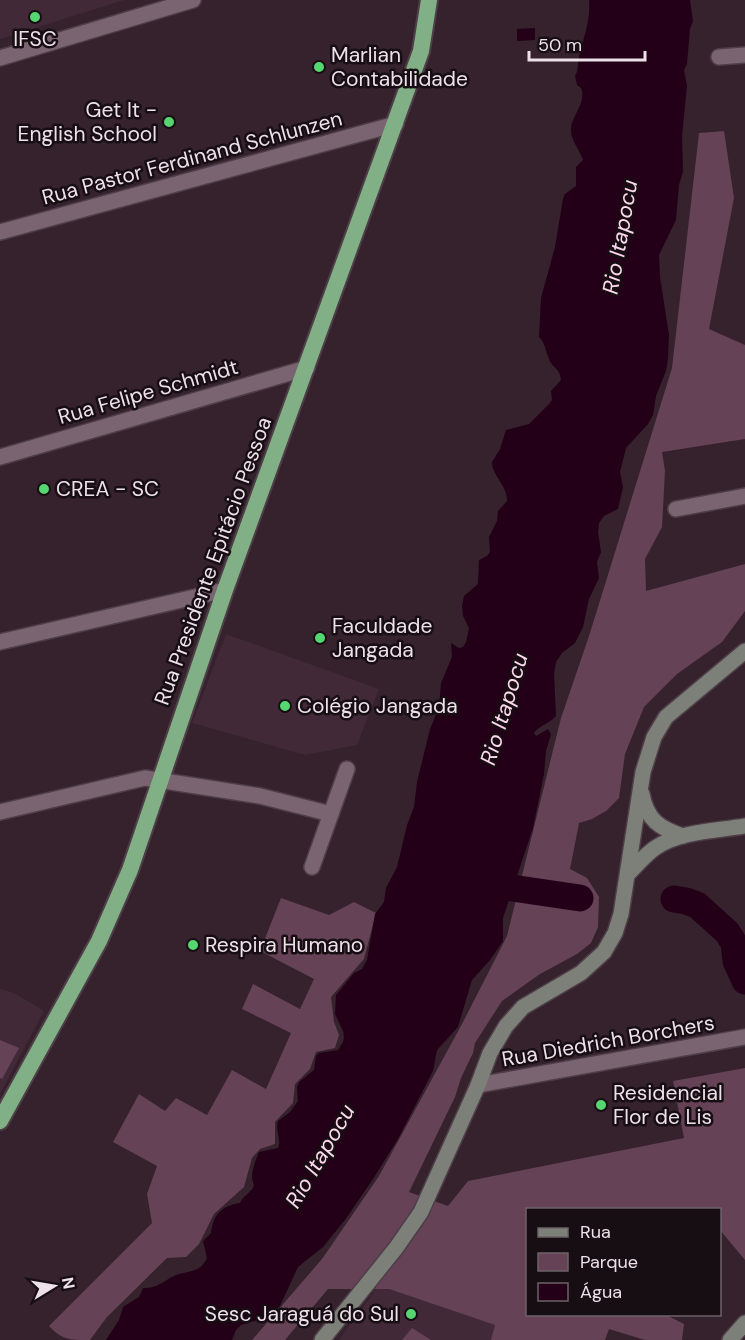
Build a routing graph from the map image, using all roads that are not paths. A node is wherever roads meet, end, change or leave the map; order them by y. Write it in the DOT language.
graph roads {
  1 [pos="193,0"];
  2 [pos="429,0"];
  3 [pos="745,55"];
  4 [pos="719,57"];
  5 [pos="0,58"];
  6 [pos="396,124"];
  7 [pos="0,232"];
  8 [pos="307,368"];
  9 [pos="0,457"];
  10 [pos="745,496"];
  11 [pos="676,509"];
  12 [pos="225,590"];
  13 [pos="0,642"];
  14 [pos="745,651"];
  15 [pos="346,769"];
  16 [pos="160,780"];
  17 [pos="641,789"];
  18 [pos="0,812"];
  19 [pos="331,814"];
  20 [pos="745,826"];
  21 [pos="683,836"];
  22 [pos="312,867"];
  23 [pos="628,874"];
  24 [pos="745,1037"];
  25 [pos="478,1085"];
  26 [pos="0,1121"];
  27 [pos="745,1323"];
  28 [pos="322,1340"];
  29 [pos="730,1340"];
  1 -- 5 [label="street"];
  2 -- 6 [label="highway, Rua Presidente Epitácio Pessoa"];
  3 -- 4 [label="street"];
  6 -- 7 [label="street, Rua Pastor Ferdinand Schlunzen"];
  6 -- 8 [label="highway, Rua Presidente Epitácio Pessoa"];
  8 -- 9 [label="street, Rua Felipe Schmidt"];
  8 -- 12 [label="highway, Rua Presidente Epitácio Pessoa"];
  10 -- 11 [label="street"];
  12 -- 13 [label="street"];
  12 -- 16 [label="highway, Rua Presidente Epitácio Pessoa"];
  14 -- 17 [label="main road"];
  15 -- 19 [label="street"];
  16 -- 18 [label="street"];
  16 -- 19 [label="street"];
  16 -- 26 [label="highway, Rua Presidente Epitácio Pessoa"];
  17 -- 21 [label="main road"];
  17 -- 23 [label="main road"];
  19 -- 22 [label="street"];
  20 -- 21 [label="main road"];
  21 -- 23 [label="main road"];
  23 -- 25 [label="main road"];
  24 -- 25 [label="street, Rua Diedrich Borchers"];
  25 -- 28 [label="main road"];
  27 -- 29 [label="main road"];
}
